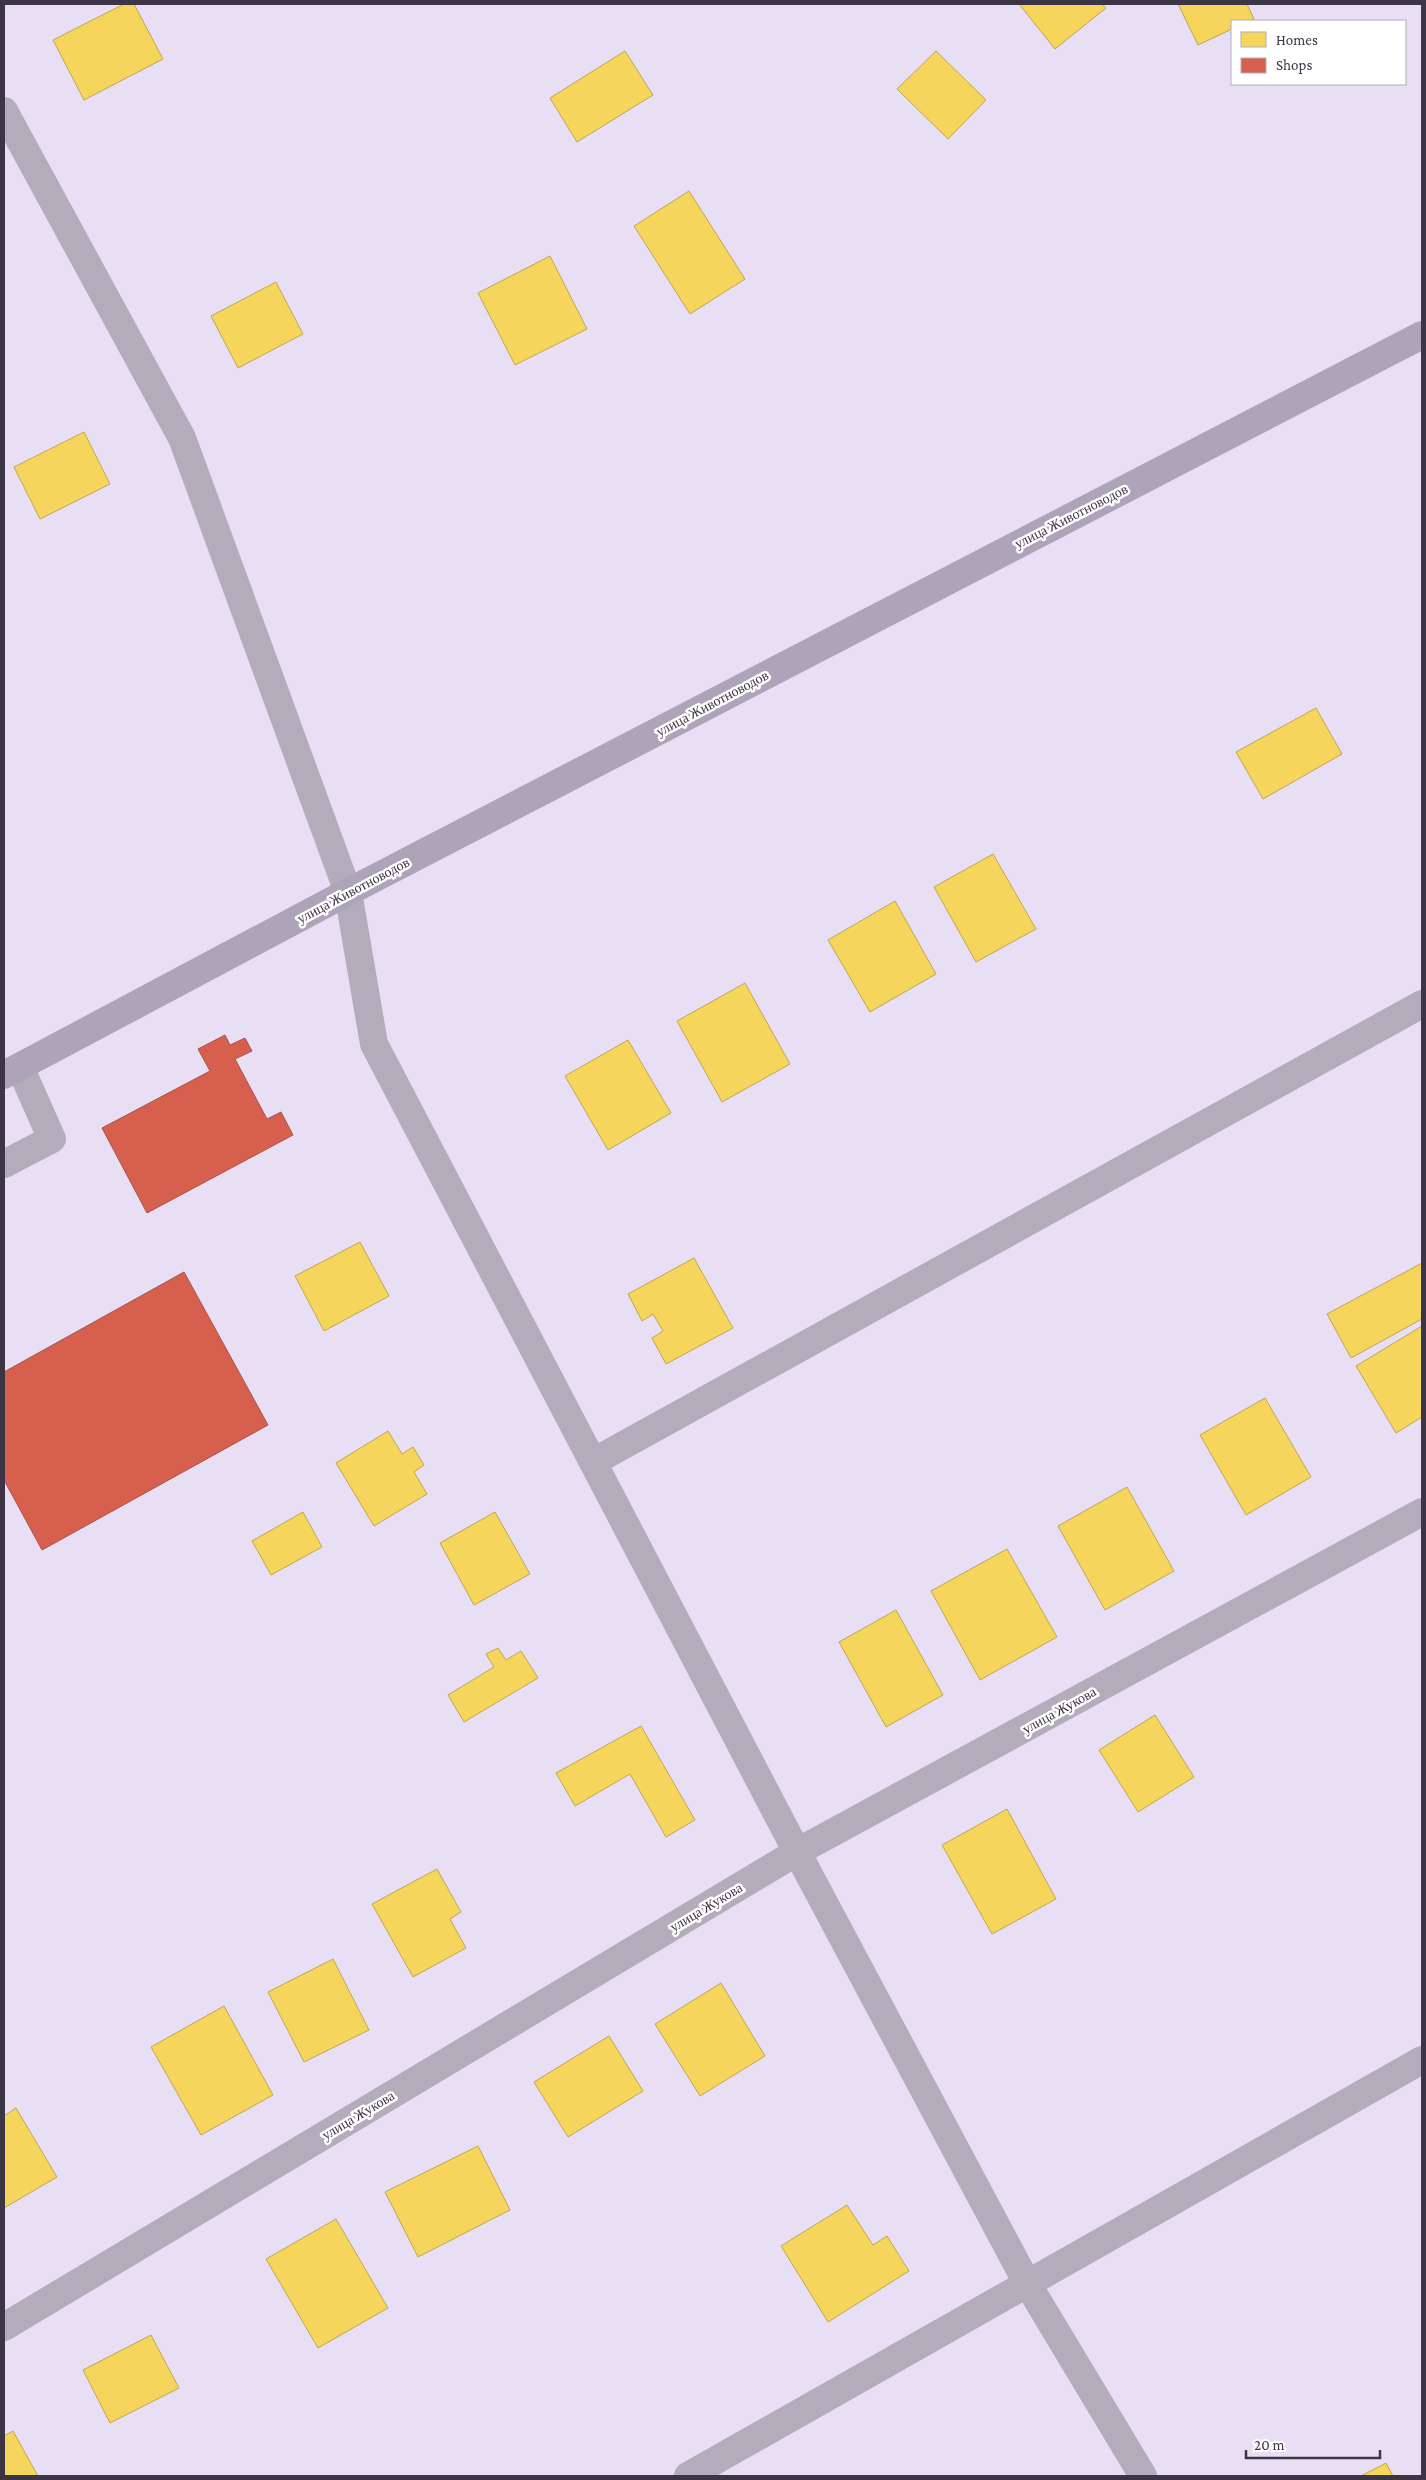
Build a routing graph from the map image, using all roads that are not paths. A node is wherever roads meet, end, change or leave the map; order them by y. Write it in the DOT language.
graph roads {
  1 [pos="4,111"];
  2 [pos="1422,335"];
  3 [pos="348,892"];
  4 [pos="1422,1004"];
  5 [pos="12,1071"];
  6 [pos="4,1164"];
  7 [pos="593,1462"];
  8 [pos="1422,1512"];
  9 [pos="797,1852"];
  10 [pos="1422,2060"];
  11 [pos="1027,2283"];
  12 [pos="4,2327"];
  13 [pos="688,2476"];
  14 [pos="1143,2476"];
  1 -- 3 [label="street"];
  2 -- 3 [label="main road, улица Животноводов"];
  3 -- 5 [label="main road, улица Животноводов"];
  3 -- 7 [label="street"];
  4 -- 7 [label="street"];
  5 -- 6 [label="street"];
  7 -- 9 [label="street"];
  8 -- 9 [label="street, улица Жукова"];
  9 -- 11 [label="street"];
  9 -- 12 [label="street, улица Жукова"];
  10 -- 11 [label="street"];
  11 -- 13 [label="street"];
  11 -- 14 [label="street"];
}
